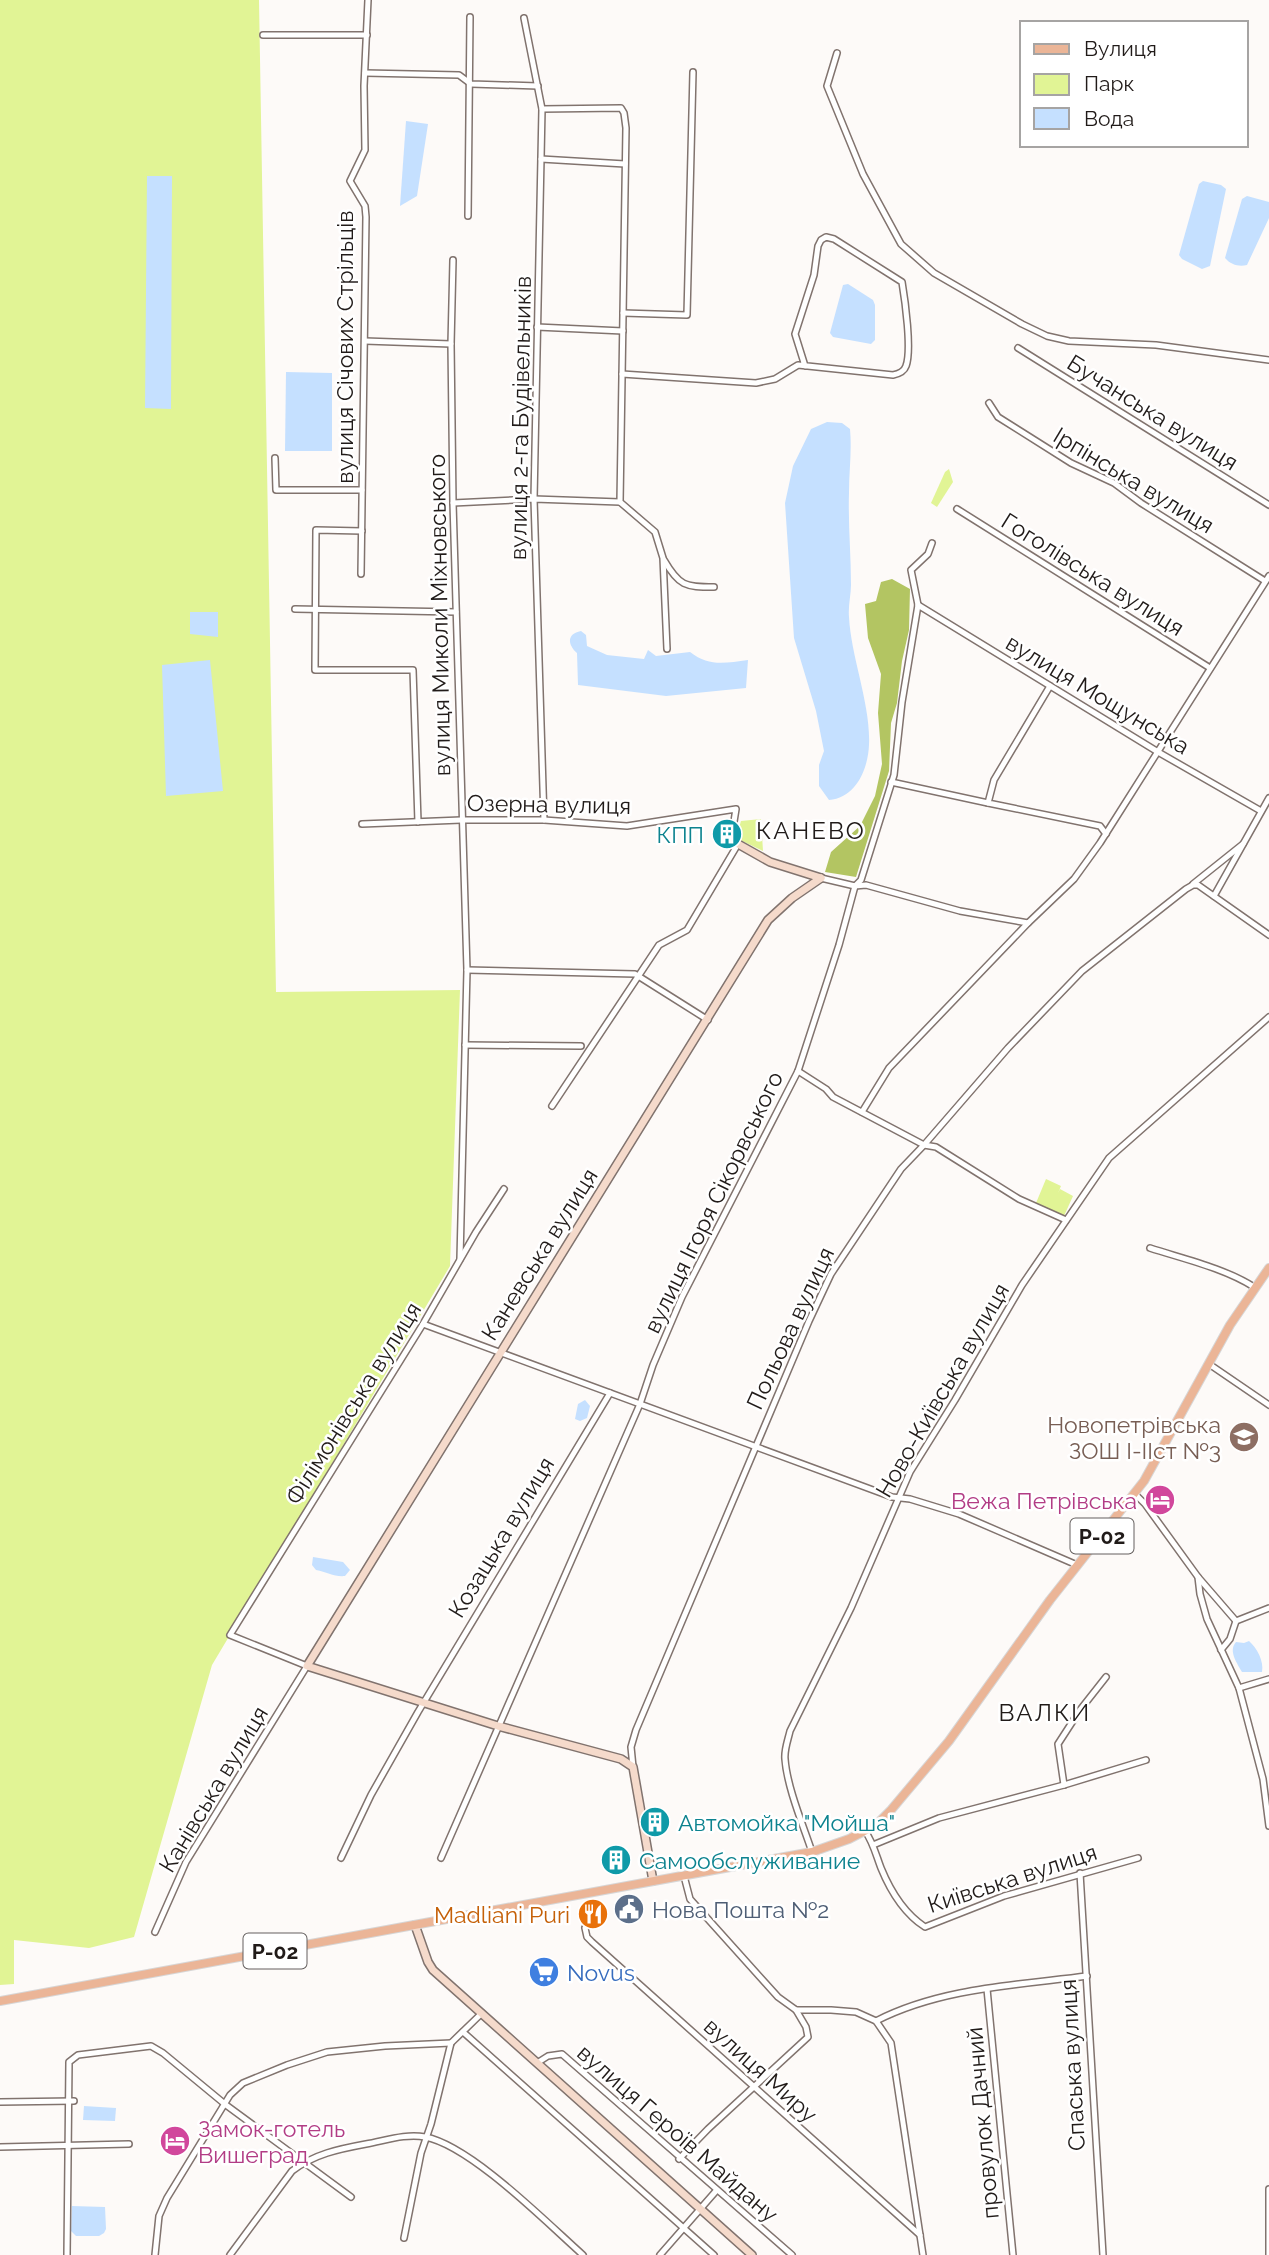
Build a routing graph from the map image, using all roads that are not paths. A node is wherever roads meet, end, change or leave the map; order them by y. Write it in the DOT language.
graph roads {
  1 [pos="368,0"];
  2 [pos="470,17"];
  3 [pos="524,18"];
  4 [pos="263,35"];
  5 [pos="367,35"];
  6 [pos="837,52"];
  7 [pos="693,72"];
  8 [pos="365,73"];
  9 [pos="471,84"];
  10 [pos="538,86"];
  11 [pos="542,109"];
  12 [pos="541,159"];
  13 [pos="625,164"];
  14 [pos="468,216"];
  15 [pos="453,260"];
  16 [pos="623,313"];
  17 [pos="537,327"];
  18 [pos="623,331"];
  19 [pos="365,341"];
  20 [pos="451,344"];
  21 [pos="1018,348"];
  22 [pos="1269,360"];
  23 [pos="805,366"];
  24 [pos="622,374"];
  25 [pos="989,403"];
  26 [pos="275,458"];
  27 [pos="362,490"];
  28 [pos="534,499"];
  29 [pos="620,502"];
  30 [pos="453,503"];
  31 [pos="1269,505"];
  32 [pos="957,509"];
  33 [pos="362,531"];
  34 [pos="932,543"];
  35 [pos="663,558"];
  36 [pos="361,574"];
  37 [pos="1267,578"];
  38 [pos="714,587"];
  39 [pos="918,605"];
  40 [pos="295,609"];
  41 [pos="315,609"];
  42 [pos="456,612"];
  43 [pos="667,649"];
  44 [pos="1210,668"];
  45 [pos="1050,686"];
  46 [pos="1158,752"];
  47 [pos="891,782"];
  48 [pos="1269,799"];
  49 [pos="988,803"];
  50 [pos="1261,811"];
  51 [pos="461,820"];
  52 [pos="544,820"];
  53 [pos="418,822"];
  54 [pos="362,824"];
  55 [pos="1106,834"];
  56 [pos="1245,842"];
  57 [pos="738,844"];
  58 [pos="821,878"];
  59 [pos="1193,885"];
  60 [pos="855,886"];
  61 [pos="1214,896"];
  62 [pos="1028,923"];
  63 [pos="1269,935"];
  64 [pos="1263,942"];
  65 [pos="467,970"];
  66 [pos="638,976"];
  67 [pos="1269,1017"];
  68 [pos="708,1020"];
  69 [pos="465,1045"];
  70 [pos="582,1046"];
  71 [pos="798,1071"];
  72 [pos="552,1106"];
  73 [pos="862,1112"];
  74 [pos="924,1145"];
  75 [pos="504,1189"];
  76 [pos="1066,1220"];
  77 [pos="1150,1248"];
  78 [pos="460,1259"];
  79 [pos="1269,1268"];
  80 [pos="1254,1287"];
  81 [pos="423,1324"];
  82 [pos="500,1353"];
  83 [pos="1209,1364"];
  84 [pos="610,1393"];
  85 [pos="640,1404"];
  86 [pos="1269,1405"];
  87 [pos="758,1446"];
  88 [pos="1136,1494"];
  89 [pos="897,1498"];
  90 [pos="1077,1564"];
  91 [pos="1198,1577"];
  92 [pos="1269,1608"];
  93 [pos="1236,1621"];
  94 [pos="1221,1650"];
  95 [pos="307,1666"];
  96 [pos="1106,1677"];
  97 [pos="1269,1679"];
  98 [pos="1239,1688"];
  99 [pos="425,1702"];
  100 [pos="498,1726"];
  101 [pos="1146,1760"];
  102 [pos="633,1767"];
  103 [pos="1064,1786"];
  104 [pos="1269,1826"];
  105 [pos="865,1831"];
  106 [pos="873,1844"];
  107 [pos="812,1852"];
  108 [pos="341,1858"];
  109 [pos="441,1858"];
  110 [pos="1138,1858"];
  111 [pos="1080,1873"];
  112 [pos="684,1876"];
  113 [pos="653,1881"];
  114 [pos="415,1925"];
  115 [pos="585,1928"];
  116 [pos="155,1932"];
  117 [pos="1087,1976"];
  118 [pos="987,1989"];
  119 [pos="0,2001"];
  120 [pos="796,2010"];
  121 [pos="482,2014"];
  122 [pos="876,2021"];
  123 [pos="463,2032"];
  124 [pos="451,2042"];
  125 [pos="537,2063"];
  126 [pos="753,2087"];
  127 [pos="71,2101"];
  128 [pos="0,2102"];
  129 [pos="226,2105"];
  130 [pos="426,2137"];
  131 [pos="129,2144"];
  132 [pos="70,2145"];
  133 [pos="0,2147"];
  134 [pos="680,2159"];
  135 [pos="304,2162"];
  136 [pos="1269,2189"];
  137 [pos="716,2191"];
  138 [pos="351,2197"];
  139 [pos="702,2209"];
  140 [pos="684,2229"];
  141 [pos="920,2235"];
  142 [pos="404,2238"];
  143 [pos="67,2255"];
  144 [pos="155,2255"];
  145 [pos="230,2255"];
  146 [pos="583,2255"];
  147 [pos="660,2255"];
  148 [pos="714,2255"];
  149 [pos="752,2255"];
  150 [pos="792,2255"];
  151 [pos="923,2255"];
  152 [pos="1013,2255"];
  153 [pos="1103,2255"];
  154 [pos="1269,2255"];
  1 -- 5 [label="street, вулиця Січових Стрільців"];
  2 -- 9 [label="street"];
  3 -- 10 [label="street, вулиця 2-га Будівельників"];
  4 -- 5 [label="street"];
  5 -- 8 [label="street, вулиця Січових Стрільців"];
  6 -- 22 [label="street"];
  7 -- 16 [label="street"];
  8 -- 9 [label="street"];
  8 -- 19 [label="street, вулиця Січових Стрільців"];
  9 -- 10 [label="street"];
  9 -- 14 [label="street"];
  10 -- 11 [label="street, вулиця 2-га Будівельників"];
  11 -- 12 [label="street, вулиця 2-га Будівельників"];
  11 -- 13 [label="street"];
  12 -- 13 [label="street"];
  12 -- 17 [label="street, вулиця 2-га Будівельників"];
  13 -- 16 [label="street"];
  15 -- 20 [label="street, вулиця Миколи Міхновського"];
  16 -- 18 [label="street"];
  17 -- 18 [label="street"];
  17 -- 28 [label="street, вулиця 2-га Будівельників"];
  18 -- 24 [label="street"];
  19 -- 20 [label="street"];
  19 -- 27 [label="street, вулиця Січових Стрільців"];
  20 -- 30 [label="street, вулиця Миколи Міхновського"];
  21 -- 31 [label="street, Бучанська вулиця"];
  23 -- 23 [label="street"];
  23 -- 24 [label="street"];
  24 -- 29 [label="street"];
  25 -- 37 [label="street, Ірпінська вулиця"];
  26 -- 27 [label="street"];
  27 -- 33 [label="street, вулиця Січових Стрільців"];
  28 -- 29 [label="street"];
  28 -- 30 [label="street"];
  28 -- 52 [label="street, вулиця 2-га Будівельників"];
  29 -- 35 [label="street"];
  30 -- 42 [label="street, вулиця Миколи Міхновського"];
  32 -- 44 [label="street, Гоголівська вулиця"];
  33 -- 36 [label="street, вулиця Січових Стрільців"];
  33 -- 41 [label="street"];
  34 -- 39 [label="street, вулиця Ігоря Сікорвського"];
  35 -- 38 [label="street"];
  35 -- 43 [label="street"];
  37 -- 44 [label="street"];
  39 -- 45 [label="street, вулиця Мощунська"];
  39 -- 47 [label="street, вулиця Ігоря Сікорвського"];
  40 -- 41 [label="street"];
  41 -- 42 [label="street"];
  41 -- 53 [label="street"];
  42 -- 51 [label="street, вулиця Миколи Міхновського"];
  44 -- 46 [label="street"];
  45 -- 46 [label="street, вулиця Мощунська"];
  45 -- 49 [label="street"];
  46 -- 50 [label="street, вулиця Мощунська"];
  46 -- 55 [label="street"];
  47 -- 49 [label="street"];
  47 -- 60 [label="street, вулиця Ігоря Сікорвського"];
  48 -- 50 [label="street"];
  49 -- 55 [label="street"];
  50 -- 56 [label="street"];
  51 -- 52 [label="street, Озерна вулиця"];
  51 -- 53 [label="street, Озерна вулиця"];
  51 -- 65 [label="street, вулиця Миколи Міхновського"];
  52 -- 57 [label="street, Озерна вулиця"];
  53 -- 54 [label="street, Озерна вулиця"];
  55 -- 62 [label="street"];
  56 -- 59 [label="street, Польова вулиця"];
  56 -- 61 [label="street"];
  57 -- 58 [label="street"];
  57 -- 66 [label="street"];
  58 -- 60 [label="street"];
  58 -- 68 [label="street, Каневська вулиця"];
  59 -- 61 [label="street"];
  59 -- 74 [label="street, Польова вулиця"];
  60 -- 62 [label="street"];
  60 -- 71 [label="street, вулиця Ігоря Сікорвського"];
  61 -- 63 [label="street"];
  62 -- 73 [label="street"];
  63 -- 64 [label="street"];
  65 -- 66 [label="street"];
  65 -- 69 [label="street, вулиця Миколи Міхновського"];
  66 -- 68 [label="street"];
  66 -- 72 [label="street"];
  67 -- 76 [label="street, Ново-Київська вулиця"];
  68 -- 82 [label="street, Каневська вулиця"];
  69 -- 70 [label="street"];
  69 -- 78 [label="street, вулиця Миколи Міхновського"];
  71 -- 73 [label="street"];
  71 -- 85 [label="street, вулиця Ігоря Сікорвського"];
  73 -- 74 [label="street"];
  74 -- 76 [label="street"];
  74 -- 87 [label="street, Польова вулиця"];
  75 -- 78 [label="street, Філімонівська вулиця"];
  76 -- 89 [label="street, Ново-Київська вулиця"];
  77 -- 80 [label="street"];
  78 -- 81 [label="street, Філімонівська вулиця"];
  79 -- 80 [label="main road, Р-02"];
  80 -- 83 [label="main road, Р-02"];
  81 -- 82 [label="street"];
  81 -- 95 [label="street, Філімонівська вулиця"];
  82 -- 84 [label="street"];
  82 -- 95 [label="street, Каневська вулиця"];
  83 -- 86 [label="street"];
  83 -- 88 [label="main road, Р-02"];
  84 -- 85 [label="street"];
  84 -- 99 [label="street, Козацька вулиця"];
  85 -- 87 [label="street"];
  85 -- 100 [label="street, вулиця Ігоря Сікорвського"];
  87 -- 89 [label="street"];
  87 -- 102 [label="street, Польова вулиця"];
  88 -- 90 [label="main road, Р-02"];
  88 -- 91 [label="street"];
  89 -- 90 [label="street"];
  89 -- 107 [label="street, Ново-Київська вулиця"];
  90 -- 105 [label="main road, Р-02"];
  91 -- 93 [label="street"];
  91 -- 94 [label="street"];
  92 -- 93 [label="street"];
  93 -- 94 [label="street"];
  94 -- 98 [label="street"];
  95 -- 99 [label="street"];
  95 -- 116 [label="street, Канівська вулиця"];
  96 -- 103 [label="street"];
  97 -- 98 [label="street"];
  98 -- 104 [label="street"];
  99 -- 100 [label="street"];
  99 -- 108 [label="street, Козацька вулиця"];
  100 -- 102 [label="street"];
  100 -- 109 [label="street, вулиця Ігоря Сікорвського"];
  101 -- 103 [label="street"];
  102 -- 113 [label="street, Польова вулиця"];
  103 -- 106 [label="street"];
  105 -- 106 [label="street, Київська вулиця"];
  105 -- 107 [label="main road, Р-02"];
  106 -- 111 [label="street, Київська вулиця"];
  107 -- 112 [label="main road, Р-02"];
  110 -- 111 [label="street, Київська вулиця"];
  111 -- 117 [label="street, Спаська вулиця"];
  112 -- 113 [label="main road, Р-02"];
  112 -- 120 [label="street"];
  113 -- 114 [label="main road, Р-02"];
  114 -- 119 [label="main road, Р-02"];
  114 -- 121 [label="street"];
  115 -- 126 [label="street, вулиця Миру"];
  117 -- 118 [label="street"];
  117 -- 153 [label="street, Спаська вулиця"];
  118 -- 122 [label="street"];
  118 -- 152 [label="street, провулок Дачний"];
  120 -- 122 [label="street"];
  120 -- 126 [label="street"];
  121 -- 123 [label="street"];
  121 -- 125 [label="street"];
  122 -- 141 [label="street"];
  123 -- 124 [label="street"];
  123 -- 140 [label="street"];
  124 -- 129 [label="street"];
  124 -- 130 [label="street"];
  125 -- 134 [label="street, вулиця Героїв Майдану"];
  125 -- 139 [label="street"];
  126 -- 134 [label="street"];
  126 -- 141 [label="street, вулиця Миру"];
  127 -- 128 [label="street"];
  127 -- 129 [label="street"];
  127 -- 132 [label="street"];
  129 -- 135 [label="street"];
  129 -- 144 [label="street"];
  130 -- 135 [label="street"];
  130 -- 142 [label="street"];
  130 -- 146 [label="street"];
  131 -- 132 [label="street"];
  132 -- 133 [label="street"];
  132 -- 143 [label="street"];
  134 -- 137 [label="street, вулиця Героїв Майдану"];
  135 -- 138 [label="street"];
  135 -- 145 [label="street"];
  136 -- 154 [label="street"];
  137 -- 139 [label="street"];
  137 -- 150 [label="street, вулиця Героїв Майдану"];
  139 -- 140 [label="street"];
  139 -- 149 [label="street"];
  140 -- 147 [label="street"];
  140 -- 148 [label="street"];
  141 -- 151 [label="street"];
}
